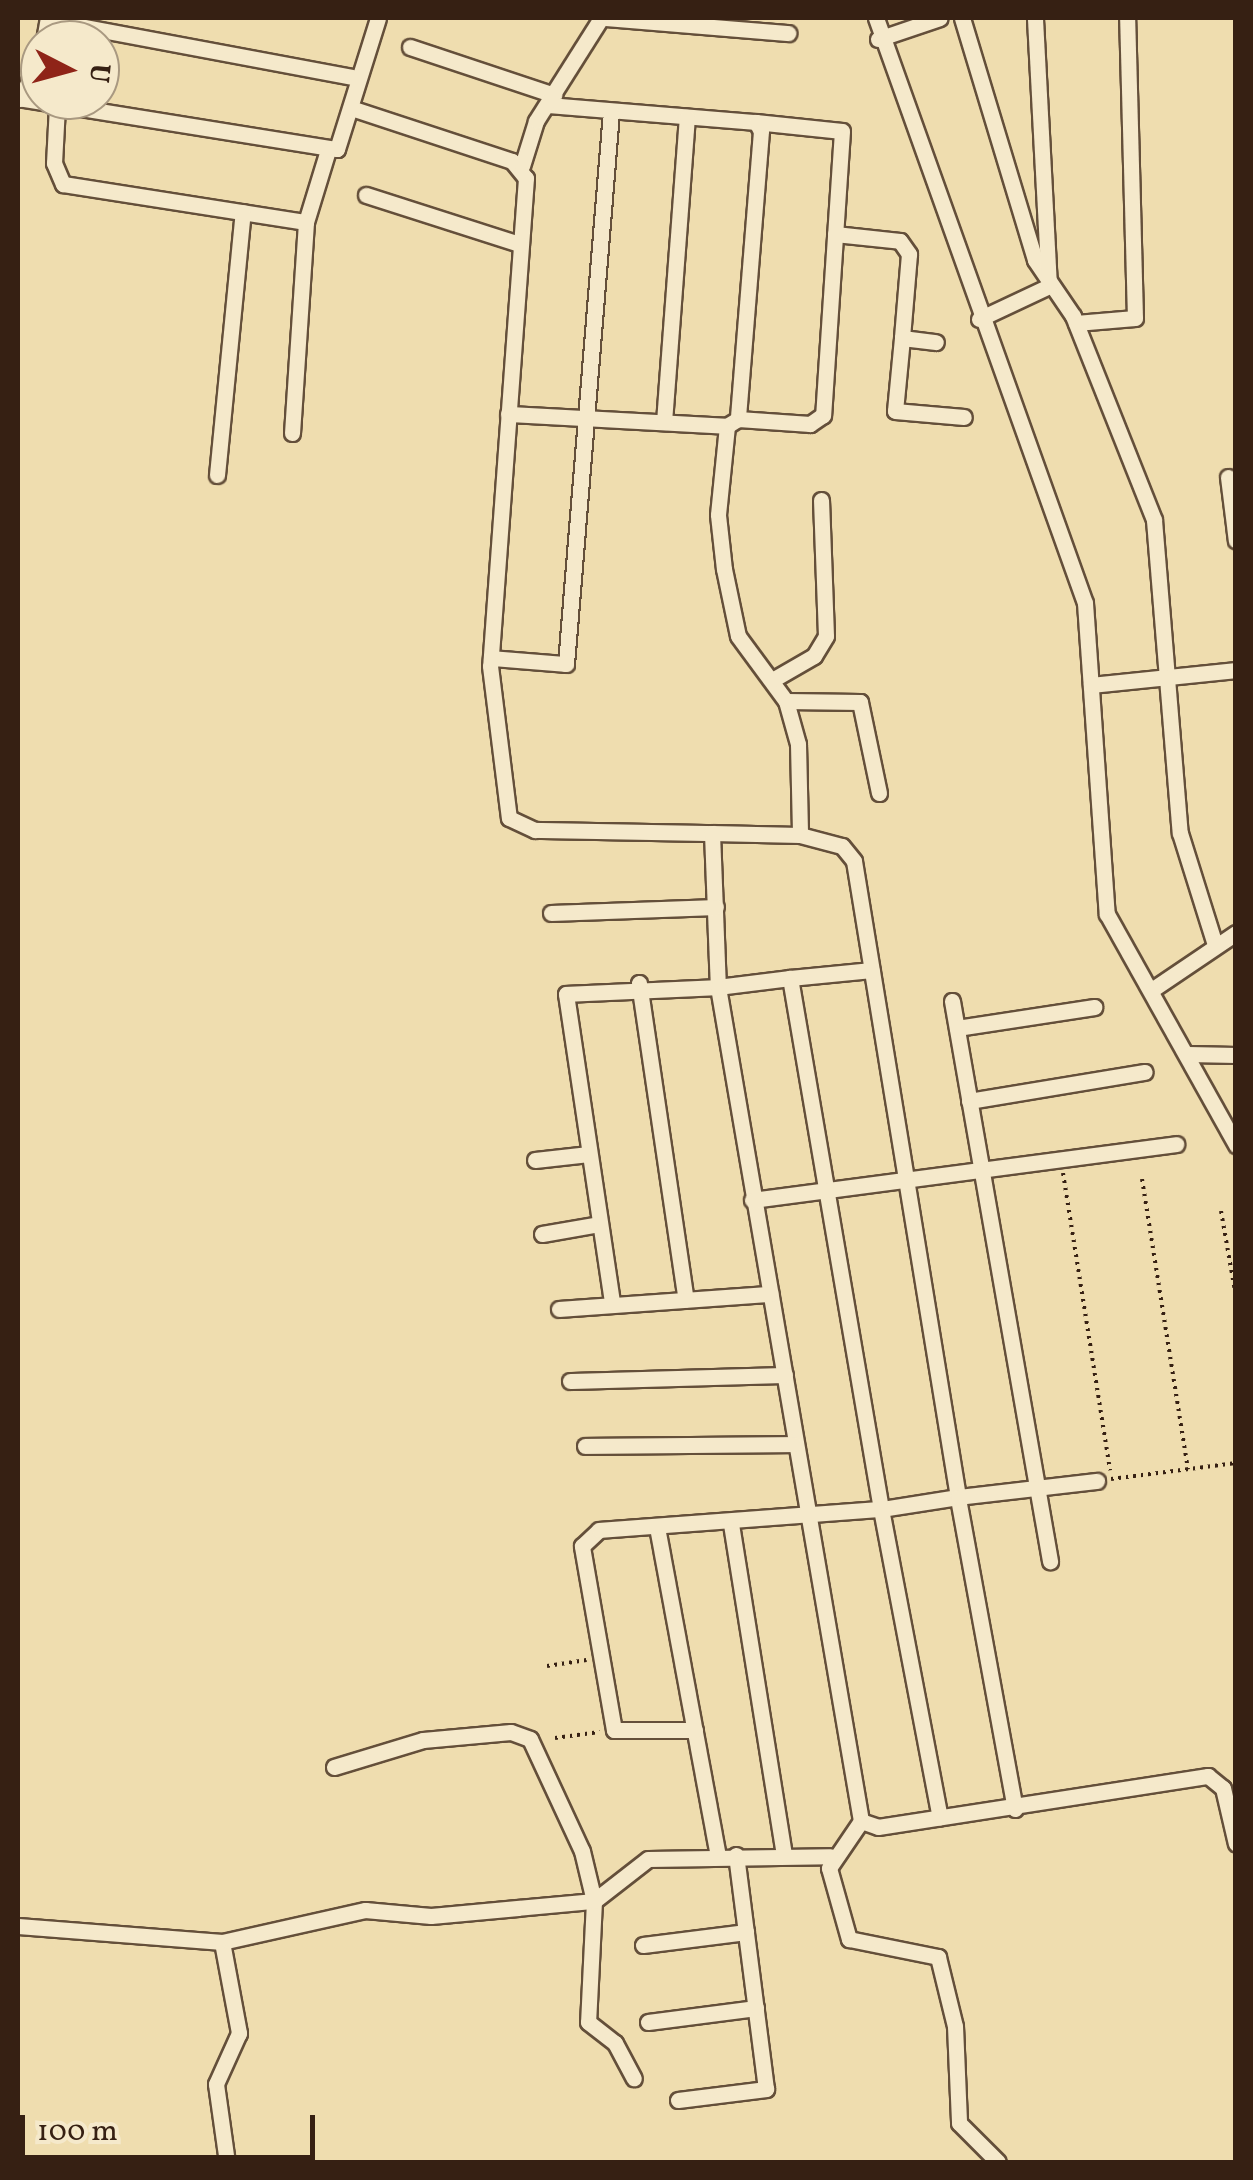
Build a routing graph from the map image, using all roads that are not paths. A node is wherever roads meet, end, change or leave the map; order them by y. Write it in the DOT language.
graph roads {
  1 [pos="378,18"];
  2 [pos="602,18"];
  3 [pos="876,18"];
  4 [pos="940,18"];
  5 [pos="962,18"];
  6 [pos="1035,18"];
  7 [pos="1127,18"];
  8 [pos="48,19"];
  9 [pos="788,33"];
  10 [pos="878,38"];
  11 [pos="410,46"];
  12 [pos="352,77"];
  13 [pos="551,100"];
  14 [pos="351,108"];
  15 [pos="612,112"];
  16 [pos="120,116"];
  17 [pos="687,117"];
  18 [pos="56,120"];
  19 [pos="756,122"];
  20 [pos="328,150"];
  21 [pos="522,166"];
  22 [pos="366,195"];
  23 [pos="242,212"];
  24 [pos="306,222"];
  25 [pos="835,234"];
  26 [pos="520,244"];
  27 [pos="1050,286"];
  28 [pos="979,319"];
  29 [pos="1076,323"];
  30 [pos="902,338"];
  31 [pos="936,342"];
  32 [pos="508,414"];
  33 [pos="587,418"];
  34 [pos="964,418"];
  35 [pos="664,422"];
  36 [pos="732,422"];
  37 [pos="292,433"];
  38 [pos="217,475"];
  39 [pos="1228,476"];
  40 [pos="822,500"];
  41 [pos="1236,541"];
  42 [pos="491,658"];
  43 [pos="1236,670"];
  44 [pos="1167,674"];
  45 [pos="774,679"];
  46 [pos="1091,684"];
  47 [pos="786,700"];
  48 [pos="878,793"];
  49 [pos="712,833"];
  50 [pos="800,835"];
  51 [pos="716,907"];
  52 [pos="551,913"];
  53 [pos="1236,933"];
  54 [pos="1215,945"];
  55 [pos="872,970"];
  56 [pos="790,978"];
  57 [pos="639,984"];
  58 [pos="718,987"];
  59 [pos="1153,990"];
  60 [pos="952,1001"];
  61 [pos="1094,1007"];
  62 [pos="957,1028"];
  63 [pos="1188,1054"];
  64 [pos="1236,1054"];
  65 [pos="1145,1072"];
  66 [pos="969,1102"];
  67 [pos="1176,1144"];
  68 [pos="1236,1145"];
  69 [pos="589,1154"];
  70 [pos="535,1160"];
  71 [pos="982,1176"];
  72 [pos="905,1184"];
  73 [pos="826,1192"];
  74 [pos="752,1200"];
  75 [pos="600,1224"];
  76 [pos="542,1234"];
  77 [pos="770,1294"];
  78 [pos="686,1300"];
  79 [pos="612,1303"];
  80 [pos="559,1309"];
  81 [pos="785,1375"];
  82 [pos="570,1381"];
  83 [pos="794,1444"];
  84 [pos="585,1446"];
  85 [pos="1104,1480"];
  86 [pos="1034,1488"];
  87 [pos="958,1497"];
  88 [pos="881,1509"];
  89 [pos="807,1520"];
  90 [pos="730,1524"];
  91 [pos="657,1527"];
  92 [pos="1050,1561"];
  93 [pos="695,1730"];
  94 [pos="334,1767"];
  95 [pos="1015,1809"];
  96 [pos="940,1817"];
  97 [pos="861,1821"];
  98 [pos="1236,1844"];
  99 [pos="736,1854"];
  100 [pos="718,1855"];
  101 [pos="784,1855"];
  102 [pos="830,1856"];
  103 [pos="594,1901"];
  104 [pos="18,1926"];
  105 [pos="746,1932"];
  106 [pos="222,1942"];
  107 [pos="643,1945"];
  108 [pos="756,2008"];
  109 [pos="648,2022"];
  110 [pos="634,2078"];
  111 [pos="678,2100"];
  112 [pos="228,2162"];
  113 [pos="998,2162"];
  1 -- 12 [label="street"];
  2 -- 9 [label="street"];
  2 -- 13 [label="street"];
  3 -- 10 [label="street"];
  4 -- 10 [label="street"];
  5 -- 27 [label="street"];
  6 -- 27 [label="street"];
  7 -- 29 [label="street"];
  8 -- 12 [label="street"];
  10 -- 28 [label="street"];
  11 -- 13 [label="street"];
  12 -- 14 [label="street"];
  13 -- 15 [label="street"];
  13 -- 21 [label="street"];
  14 -- 20 [label="street"];
  14 -- 21 [label="street"];
  15 -- 17 [label="street"];
  15 -- 33 [label="street"];
  16 -- 20 [label="street"];
  17 -- 19 [label="street"];
  17 -- 35 [label="street"];
  18 -- 23 [label="street"];
  19 -- 25 [label="street"];
  19 -- 36 [label="street"];
  20 -- 24 [label="street"];
  21 -- 26 [label="street"];
  22 -- 26 [label="street"];
  23 -- 24 [label="street"];
  23 -- 38 [label="street"];
  24 -- 37 [label="street"];
  25 -- 30 [label="street"];
  25 -- 36 [label="street"];
  26 -- 32 [label="street"];
  27 -- 28 [label="street"];
  27 -- 29 [label="street"];
  28 -- 46 [label="street"];
  29 -- 44 [label="street"];
  30 -- 31 [label="street"];
  30 -- 34 [label="street"];
  32 -- 33 [label="street"];
  32 -- 42 [label="street"];
  33 -- 35 [label="street"];
  33 -- 42 [label="street"];
  35 -- 36 [label="street"];
  36 -- 45 [label="street"];
  39 -- 41 [label="street"];
  40 -- 45 [label="street"];
  42 -- 49 [label="street"];
  43 -- 44 [label="street"];
  44 -- 46 [label="street"];
  44 -- 54 [label="street"];
  45 -- 47 [label="street"];
  46 -- 59 [label="street"];
  47 -- 48 [label="street"];
  47 -- 50 [label="street"];
  49 -- 50 [label="street"];
  49 -- 51 [label="street"];
  50 -- 55 [label="street"];
  51 -- 52 [label="street"];
  51 -- 58 [label="street"];
  53 -- 54 [label="street"];
  54 -- 59 [label="street"];
  55 -- 56 [label="street"];
  55 -- 72 [label="street"];
  56 -- 58 [label="street"];
  56 -- 73 [label="street"];
  57 -- 58 [label="street"];
  57 -- 69 [label="street"];
  57 -- 78 [label="street"];
  58 -- 74 [label="street"];
  59 -- 63 [label="street"];
  60 -- 62 [label="street"];
  61 -- 62 [label="street"];
  62 -- 66 [label="street"];
  63 -- 64 [label="street"];
  63 -- 68 [label="street"];
  65 -- 66 [label="street"];
  66 -- 71 [label="street"];
  67 -- 71 [label="street"];
  69 -- 70 [label="street"];
  69 -- 75 [label="street"];
  71 -- 72 [label="street"];
  71 -- 86 [label="street"];
  72 -- 73 [label="street"];
  72 -- 87 [label="street"];
  73 -- 74 [label="street"];
  73 -- 88 [label="street"];
  74 -- 77 [label="street"];
  75 -- 76 [label="street"];
  75 -- 79 [label="street"];
  77 -- 78 [label="street"];
  77 -- 81 [label="street"];
  78 -- 79 [label="street"];
  79 -- 80 [label="street"];
  81 -- 82 [label="street"];
  81 -- 83 [label="street"];
  83 -- 84 [label="street"];
  83 -- 89 [label="street"];
  85 -- 86 [label="street"];
  86 -- 87 [label="street"];
  86 -- 92 [label="street"];
  87 -- 88 [label="street"];
  87 -- 95 [label="street"];
  88 -- 89 [label="street"];
  88 -- 96 [label="street"];
  89 -- 90 [label="street"];
  89 -- 97 [label="street"];
  90 -- 91 [label="street"];
  90 -- 101 [label="street"];
  91 -- 93 [label="street"];
  91 -- 93 [label="street"];
  93 -- 100 [label="street"];
  94 -- 103 [label="street"];
  95 -- 96 [label="street"];
  95 -- 98 [label="street"];
  96 -- 97 [label="street"];
  97 -- 102 [label="street"];
  99 -- 100 [label="street"];
  99 -- 101 [label="street"];
  99 -- 105 [label="street"];
  100 -- 103 [label="street"];
  101 -- 102 [label="street"];
  102 -- 113 [label="street"];
  103 -- 106 [label="street"];
  103 -- 110 [label="street"];
  104 -- 106 [label="street"];
  105 -- 107 [label="street"];
  105 -- 108 [label="street"];
  106 -- 112 [label="street"];
  108 -- 109 [label="street"];
  108 -- 111 [label="street"];
}
